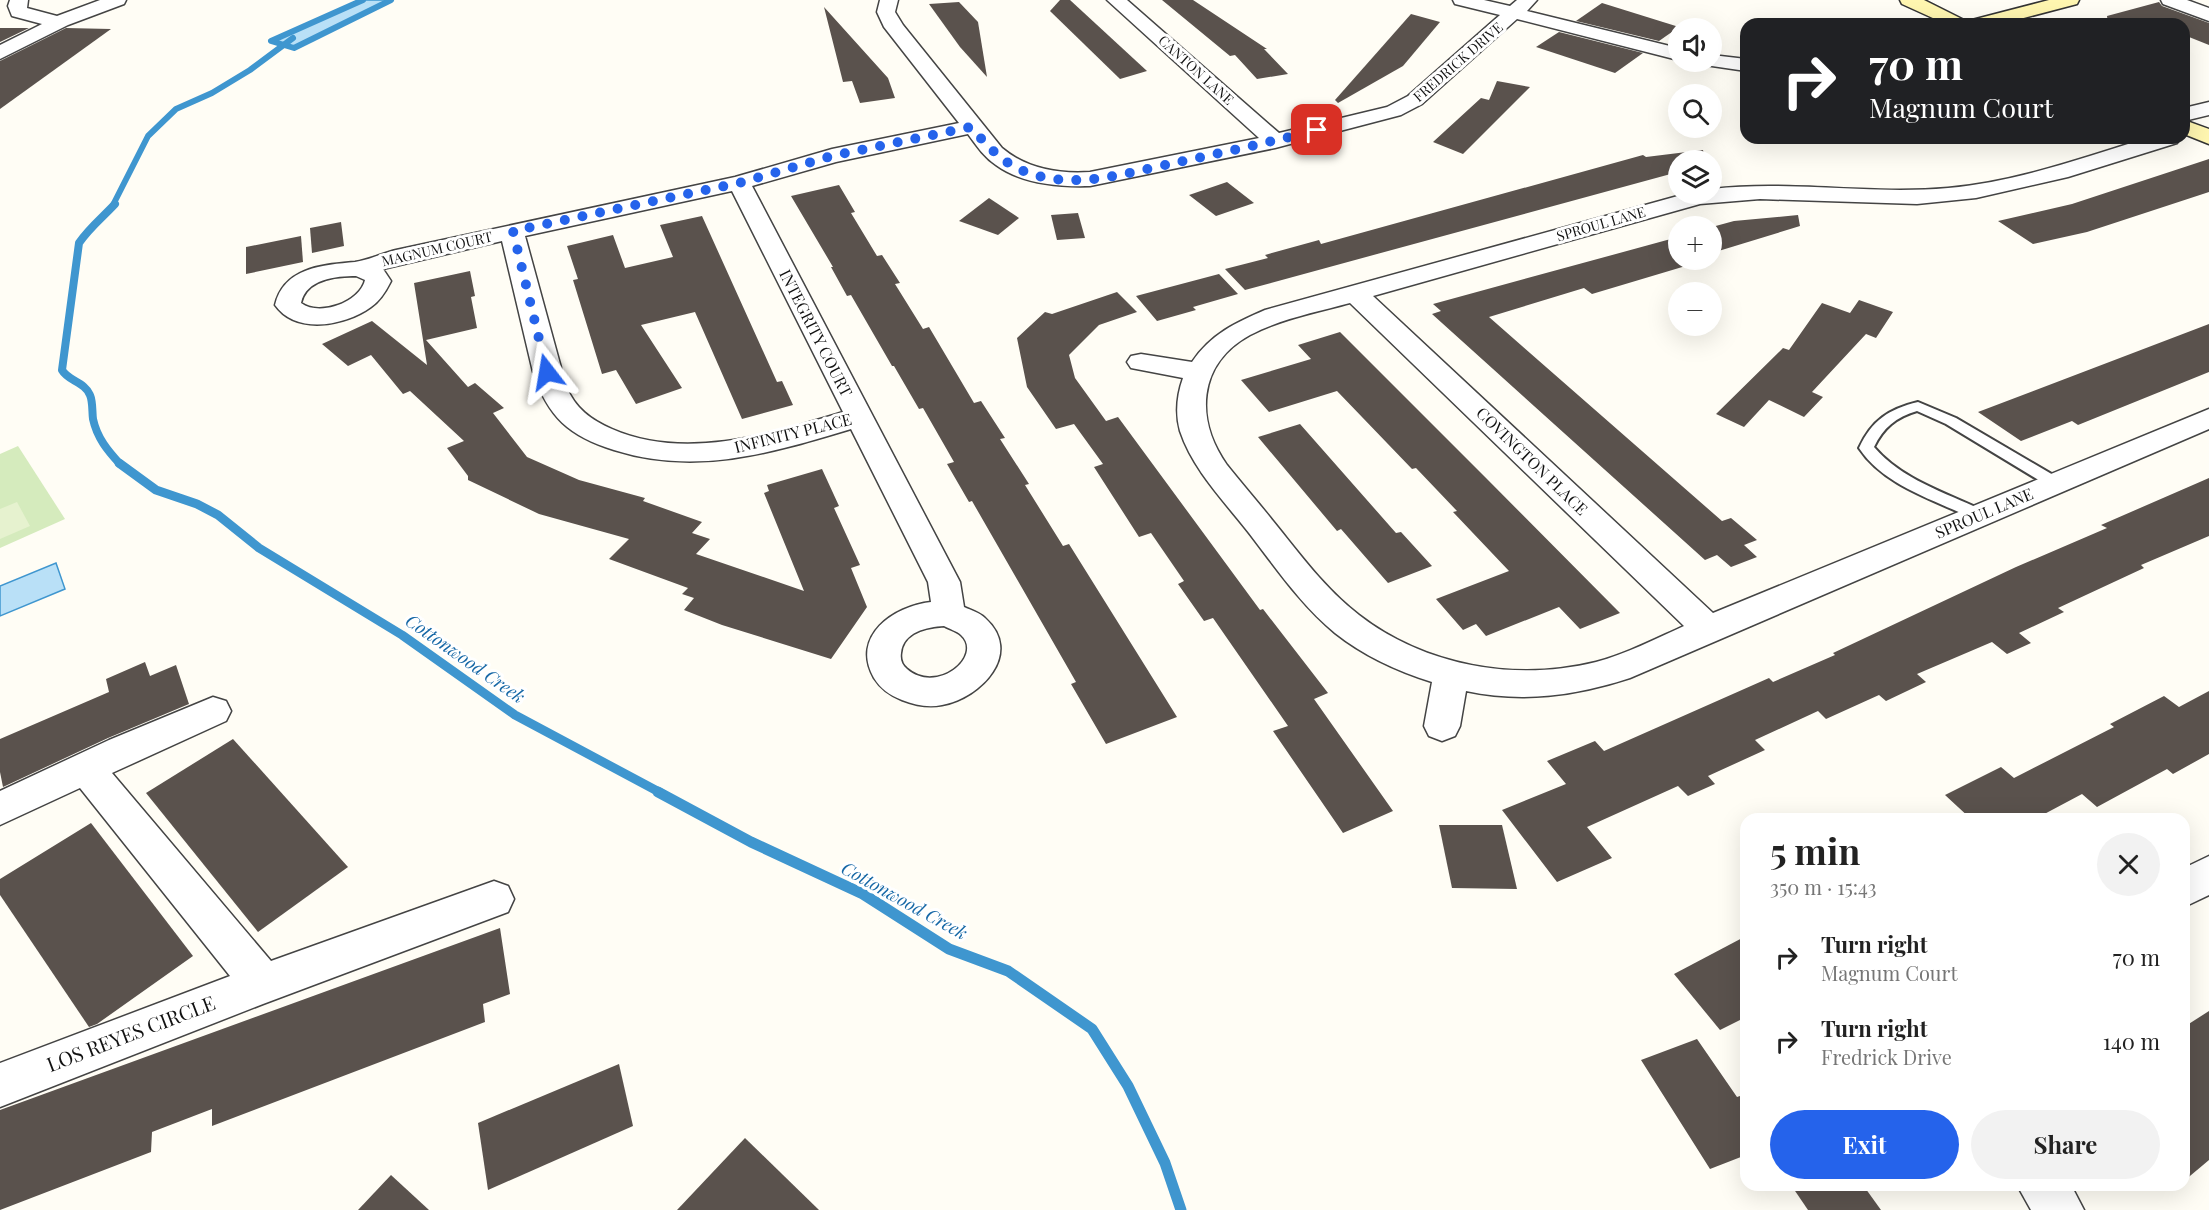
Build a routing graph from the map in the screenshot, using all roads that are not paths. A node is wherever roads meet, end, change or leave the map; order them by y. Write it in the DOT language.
graph roads {
  1 [pos="19,0"];
  2 [pos="117,0"];
  3 [pos="889,0"];
  4 [pos="1116,0"];
  5 [pos="1462,0"];
  6 [pos="1909,0"];
  7 [pos="2070,0"];
  8 [pos="2170,0"];
  9 [pos="1520,6"];
  10 [pos="2209,15"];
  11 [pos="1949,18"];
  12 [pos="2002,18"];
  13 [pos="58,22"];
  14 [pos="1668,51"];
  15 [pos="0,53"];
  16 [pos="1722,62"];
  17 [pos="1740,64"];
  18 [pos="2207,98"];
  19 [pos="2190,125"];
  20 [pos="971,127"];
  21 [pos="1275,141"];
  22 [pos="2143,144"];
  23 [pos="739,183"];
  24 [pos="513,231"];
  25 [pos="360,269"];
  26 [pos="1355,293"];
  27 [pos="1141,362"];
  28 [pos="1199,372"];
  29 [pos="859,417"];
  30 [pos="2209,418"];
  31 [pos="2055,483"];
  32 [pos="1978,515"];
  33 [pos="949,614"];
  34 [pos="1708,629"];
  35 [pos="1451,675"];
  36 [pos="213,711"];
  37 [pos="1442,726"];
  38 [pos="86,769"];
  39 [pos="0,809"];
  40 [pos="2209,874"];
  41 [pos="2190,885"];
  42 [pos="494,899"];
  43 [pos="263,984"];
  44 [pos="0,1085"];
  45 [pos="2046,1191"];
  46 [pos="2060,1210"];
  1 -- 13 [label="street"];
  2 -- 13 [label="street"];
  3 -- 20 [label="street, FREDRICK DRIVE"];
  4 -- 21 [label="street, CANTON LANE"];
  5 -- 9 [label="street"];
  6 -- 11 [label="street"];
  7 -- 12 [label="street"];
  8 -- 10 [label="street"];
  9 -- 14 [label="street"];
  9 -- 21 [label="street, FREDRICK DRIVE"];
  13 -- 15 [label="street"];
  16 -- 17 [label="street"];
  18 -- 19 [label="street, SPROUL LANE"];
  20 -- 21 [label="street, FREDRICK DRIVE"];
  20 -- 23 [label="street, MAGNUM COURT"];
  22 -- 26 [label="street, SPROUL LANE"];
  23 -- 24 [label="street, MAGNUM COURT"];
  23 -- 29 [label="street, INTEGRITY COURT"];
  24 -- 25 [label="street, MAGNUM COURT"];
  24 -- 29 [label="street, INFINITY PLACE"];
  26 -- 28 [label="street, SPROUL LANE"];
  26 -- 34 [label="street, COVINGTON PLACE"];
  27 -- 28 [label="street"];
  28 -- 35 [label="street, SPROUL LANE"];
  29 -- 33 [label="street, INTEGRITY COURT"];
  30 -- 31 [label="street, SPROUL LANE"];
  31 -- 32 [label="street, SPROUL LANE"];
  31 -- 32 [label="lane"];
  32 -- 34 [label="street, SPROUL LANE"];
  34 -- 35 [label="street, SPROUL LANE"];
  35 -- 37 [label="street"];
  36 -- 38 [label="street"];
  38 -- 39 [label="street"];
  38 -- 43 [label="street"];
  40 -- 41 [label="street"];
  42 -- 43 [label="street, LOS REYES CIRCLE"];
  43 -- 44 [label="street, LOS REYES CIRCLE"];
  45 -- 46 [label="street"];
}
